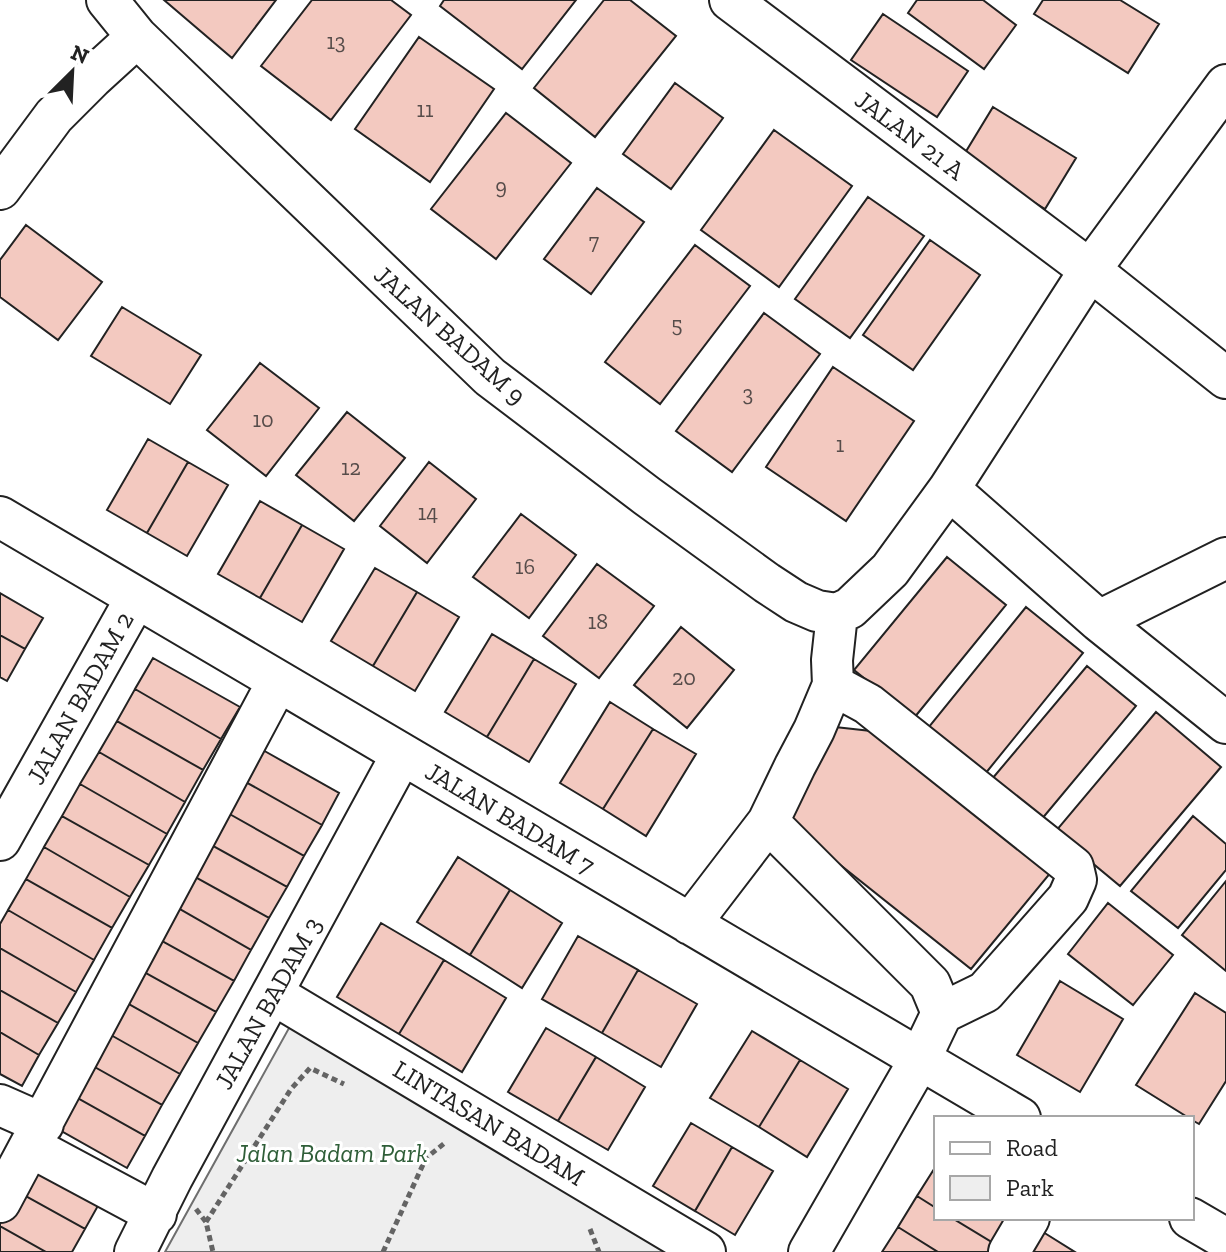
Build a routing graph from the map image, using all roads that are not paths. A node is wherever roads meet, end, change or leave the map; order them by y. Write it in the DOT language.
graph roads {
  1 [pos="107,0"];
  2 [pos="730,0"];
  3 [pos="137,37"];
  4 [pos="1226,85"];
  5 [pos="0,189"];
  6 [pos="1090,270"];
  7 [pos="1226,378"];
  8 [pos="949,489"];
  9 [pos="0,517"];
  10 [pos="1226,558"];
  11 [pos="136,598"];
  12 [pos="837,614"];
  13 [pos="1099,621"];
  14 [pos="833,672"];
  15 [pos="278,681"];
  16 [pos="1226,723"];
  17 [pos="402,754"];
  18 [pos="768,822"];
  19 [pos="0,840"];
  20 [pos="690,924"];
  21 [pos="273,994"];
  22 [pos="942,1013"];
  23 [pos="920,1059"];
  24 [pos="0,1105"];
  25 [pos="1017,1116"];
  26 [pos="37,1135"];
  27 [pos="0,1202"];
  28 [pos="156,1214"];
  29 [pos="1028,1220"];
  30 [pos="135,1252"];
  31 [pos="705,1252"];
  32 [pos="809,1252"];
  33 [pos="1009,1252"];
  1 -- 3 [label="street, JALAN BADAM 9"];
  2 -- 6 [label="street, JALAN 21 A"];
  3 -- 5 [label="street"];
  3 -- 12 [label="street, JALAN BADAM 9"];
  4 -- 6 [label="street"];
  6 -- 7 [label="street, JALAN 21 A"];
  6 -- 8 [label="street"];
  8 -- 12 [label="street"];
  8 -- 13 [label="street"];
  9 -- 11 [label="street, JALAN BADAM 7"];
  10 -- 13 [label="street"];
  11 -- 15 [label="street, JALAN BADAM 7"];
  11 -- 19 [label="street, JALAN BADAM 2"];
  12 -- 14 [label="street"];
  13 -- 16 [label="street"];
  14 -- 18 [label="street"];
  14 -- 22 [label="street"];
  15 -- 17 [label="street, JALAN BADAM 7"];
  15 -- 26 [label="street"];
  17 -- 20 [label="street, JALAN BADAM 7"];
  17 -- 21 [label="street, JALAN BADAM 3"];
  18 -- 20 [label="street"];
  18 -- 22 [label="street"];
  20 -- 23 [label="street, JALAN BADAM 7"];
  21 -- 28 [label="street, JALAN BADAM 3"];
  21 -- 31 [label="street, LINTASAN BADAM"];
  22 -- 23 [label="street"];
  23 -- 25 [label="street, JALAN BADAM 7"];
  23 -- 32 [label="street"];
  24 -- 26 [label="street"];
  26 -- 27 [label="street"];
  26 -- 28 [label="street"];
  28 -- 30 [label="street, JALAN BADAM 3"];
  29 -- 33 [label="street"];
}
